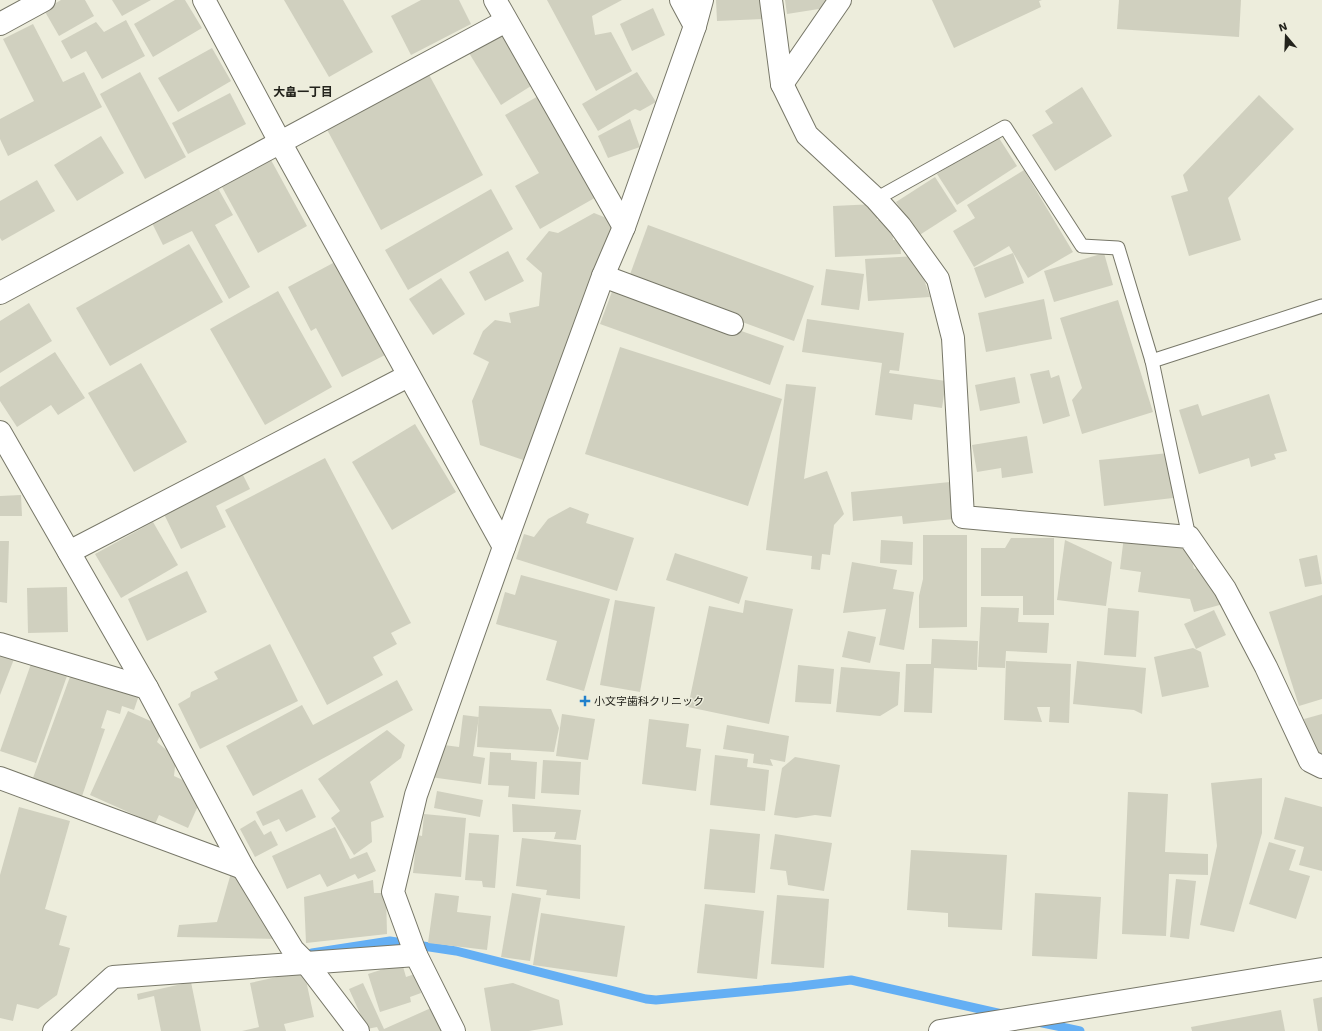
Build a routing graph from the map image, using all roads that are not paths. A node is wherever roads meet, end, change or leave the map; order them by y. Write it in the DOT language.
graph roads {
  1 [pos="44,0"];
  2 [pos="204,0"];
  3 [pos="495,0"];
  4 [pos="681,0"];
  5 [pos="702,0"];
  6 [pos="771,0"];
  7 [pos="840,0"];
  8 [pos="506,20"];
  9 [pos="0,24"];
  10 [pos="695,26"];
  11 [pos="782,84"];
  12 [pos="280,142"];
  13 [pos="876,199"];
  14 [pos="624,227"];
  15 [pos="602,276"];
  16 [pos="0,293"];
  17 [pos="1322,306"];
  18 [pos="732,324"];
  19 [pos="1152,361"];
  20 [pos="408,376"];
  21 [pos="1,434"];
  22 [pos="1188,537"];
  23 [pos="504,547"];
  24 [pos="69,552"];
  25 [pos="0,644"];
  26 [pos="147,688"];
  27 [pos="1322,767"];
  28 [pos="0,778"];
  29 [pos="243,868"];
  30 [pos="416,954"];
  31 [pos="300,957"];
  32 [pos="1322,969"];
  33 [pos="54,1031"];
  34 [pos="358,1031"];
  35 [pos="454,1031"];
  36 [pos="940,1031"];
  1 -- 9 [label="street"];
  2 -- 12 [label="street"];
  3 -- 8 [label="street"];
  4 -- 10 [label="street"];
  5 -- 10 [label="street"];
  6 -- 11 [label="street"];
  7 -- 11 [label="street"];
  8 -- 12 [label="street"];
  8 -- 14 [label="street"];
  10 -- 14 [label="street"];
  11 -- 13 [label="street"];
  12 -- 16 [label="street"];
  12 -- 20 [label="street"];
  13 -- 19 [label="lane"];
  13 -- 22 [label="street"];
  14 -- 15 [label="street"];
  15 -- 18 [label="street"];
  15 -- 23 [label="street"];
  17 -- 19 [label="lane"];
  19 -- 22 [label="lane"];
  20 -- 23 [label="street"];
  20 -- 24 [label="street"];
  21 -- 24 [label="street"];
  22 -- 27 [label="street"];
  23 -- 30 [label="street"];
  24 -- 26 [label="street"];
  25 -- 26 [label="street"];
  26 -- 29 [label="street"];
  28 -- 29 [label="street"];
  29 -- 31 [label="street"];
  30 -- 31 [label="street"];
  30 -- 35 [label="street"];
  31 -- 33 [label="street"];
  31 -- 34 [label="street"];
  32 -- 36 [label="street"];
}
